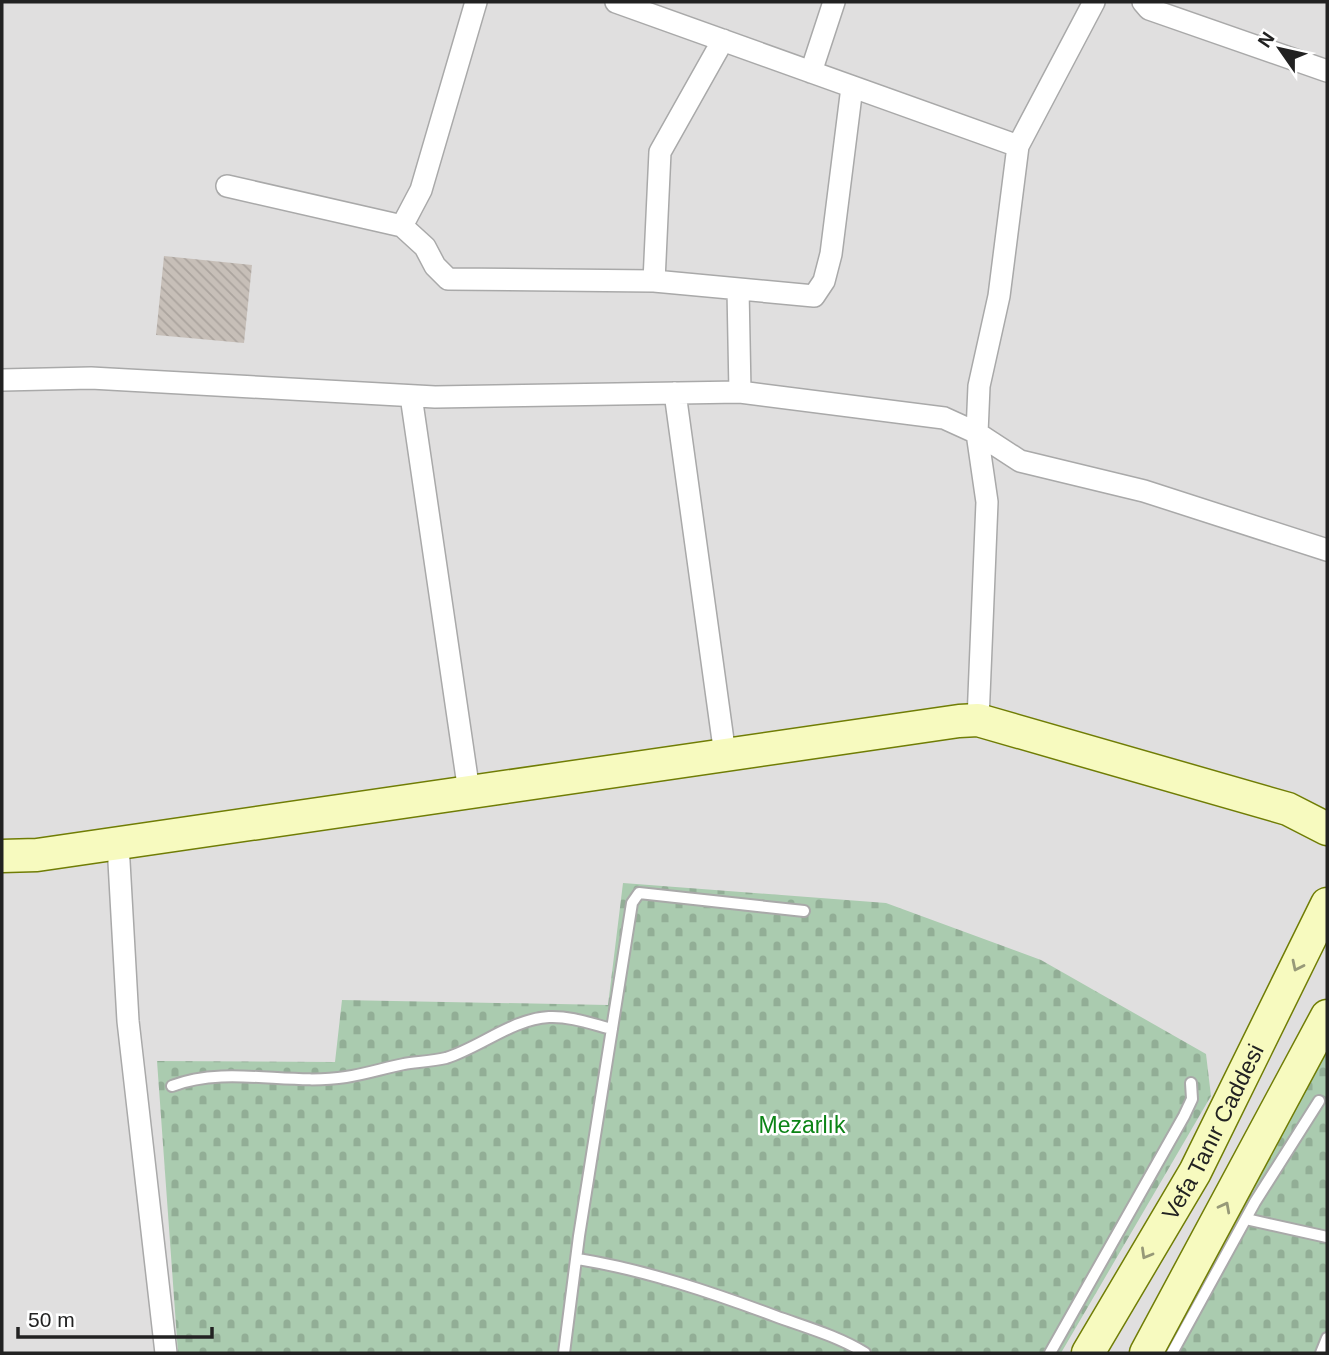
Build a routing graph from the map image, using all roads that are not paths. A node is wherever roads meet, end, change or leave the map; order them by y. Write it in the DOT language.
graph roads {
  1 [pos="477,2"];
  2 [pos="616,2"];
  3 [pos="834,2"];
  4 [pos="1094,2"];
  5 [pos="1143,2"];
  6 [pos="723,40"];
  7 [pos="1327,71"];
  8 [pos="811,72"];
  9 [pos="852,87"];
  10 [pos="1018,146"];
  11 [pos="227,186"];
  12 [pos="402,226"];
  13 [pos="654,281"];
  14 [pos="738,289"];
  15 [pos="2,380"];
  16 [pos="740,392"];
  17 [pos="675,393"];
  18 [pos="411,396"];
  19 [pos="977,433"];
  20 [pos="1327,550"];
  21 [pos="978,720"];
  22 [pos="725,755"];
  23 [pos="469,792"];
  24 [pos="1327,829"];
  25 [pos="118,844"];
  26 [pos="2,856"];
  27 [pos="1327,905"];
  28 [pos="804,911"];
  29 [pos="1327,1016"];
  30 [pos="612,1030"];
  31 [pos="1191,1083"];
  32 [pos="172,1086"];
  33 [pos="1319,1101"];
  34 [pos="1246,1219"];
  35 [pos="1327,1237"];
  36 [pos="578,1259"];
  37 [pos="1327,1338"];
  38 [pos="166,1353"];
  39 [pos="564,1353"];
  40 [pos="865,1353"];
  41 [pos="1050,1353"];
  42 [pos="1088,1353"];
  43 [pos="1146,1353"];
  44 [pos="1172,1353"];
  45 [pos="1321,1353"];
  1 -- 12 [label="street"];
  2 -- 6 [label="street"];
  3 -- 8 [label="street"];
  4 -- 10 [label="street"];
  5 -- 7 [label="street"];
  6 -- 8 [label="street"];
  6 -- 13 [label="street"];
  8 -- 9 [label="street"];
  9 -- 10 [label="street"];
  9 -- 14 [label="street"];
  10 -- 19 [label="street"];
  11 -- 12 [label="street"];
  12 -- 13 [label="street"];
  13 -- 14 [label="street"];
  14 -- 16 [label="street"];
  15 -- 18 [label="street"];
  16 -- 17 [label="street"];
  16 -- 19 [label="street"];
  17 -- 18 [label="street"];
  17 -- 22 [label="street"];
  18 -- 23 [label="street"];
  19 -- 20 [label="street"];
  19 -- 21 [label="street"];
  21 -- 22 [label="street"];
  21 -- 24 [label="street"];
  22 -- 23 [label="street"];
  23 -- 25 [label="street"];
  25 -- 26 [label="street"];
  25 -- 38 [label="street"];
  27 -- 42 [label="street, Vefa Tanır Caddesi, one-way"];
  28 -- 30 [label="lane"];
  43 -- 29 [label="street, Vefa Tanır Caddesi, one-way"];
  30 -- 32 [label="lane"];
  30 -- 36 [label="lane"];
  31 -- 41 [label="lane"];
  33 -- 34 [label="lane"];
  34 -- 35 [label="lane"];
  34 -- 44 [label="lane"];
  36 -- 39 [label="lane"];
  36 -- 40 [label="lane"];
  37 -- 45 [label="lane"];
}
